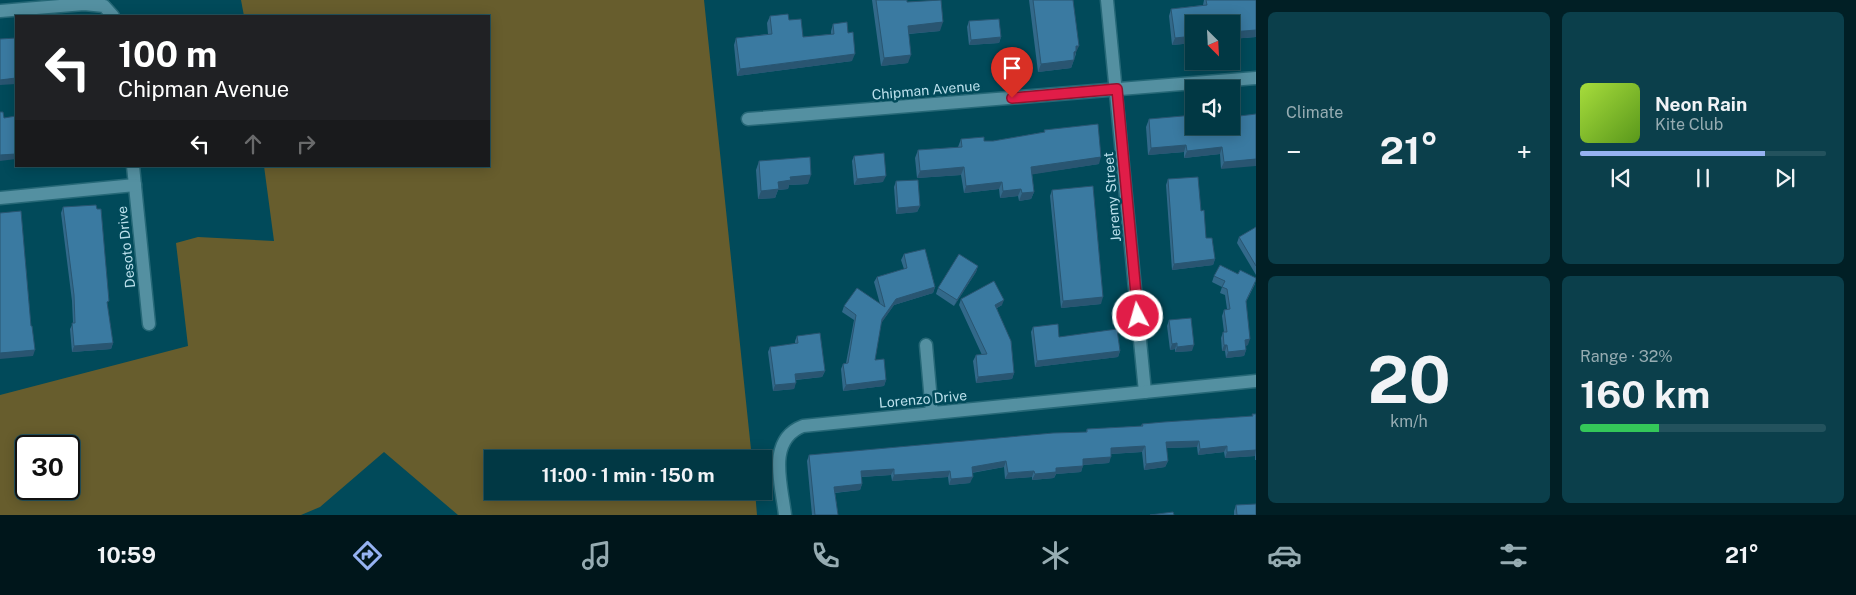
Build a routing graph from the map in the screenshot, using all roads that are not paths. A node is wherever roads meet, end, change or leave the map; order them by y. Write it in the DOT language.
graph roads {
  1 [pos="1106,0"];
  2 [pos="0,11"];
  3 [pos="113,15"];
  4 [pos="1256,78"];
  5 [pos="1117,89"];
  6 [pos="748,119"];
  7 [pos="133,167"];
  8 [pos="135,184"];
  9 [pos="0,198"];
  10 [pos="149,324"];
  11 [pos="926,345"];
  12 [pos="1256,381"];
  13 [pos="1145,392"];
  14 [pos="932,413"];
  15 [pos="785,515"];
  1 -- 5 [label="street, Jeremy Street"];
  2 -- 3 [label="street"];
  4 -- 5 [label="street, Chipman Avenue"];
  5 -- 6 [label="street, Chipman Avenue"];
  5 -- 13 [label="street, Jeremy Street"];
  7 -- 8 [label="street, Desoto Drive"];
  8 -- 9 [label="street"];
  8 -- 10 [label="street, Desoto Drive"];
  11 -- 14 [label="street"];
  12 -- 13 [label="street, Lorenzo Drive"];
  13 -- 14 [label="street, Lorenzo Drive"];
  14 -- 15 [label="street, Lorenzo Drive"];
}
